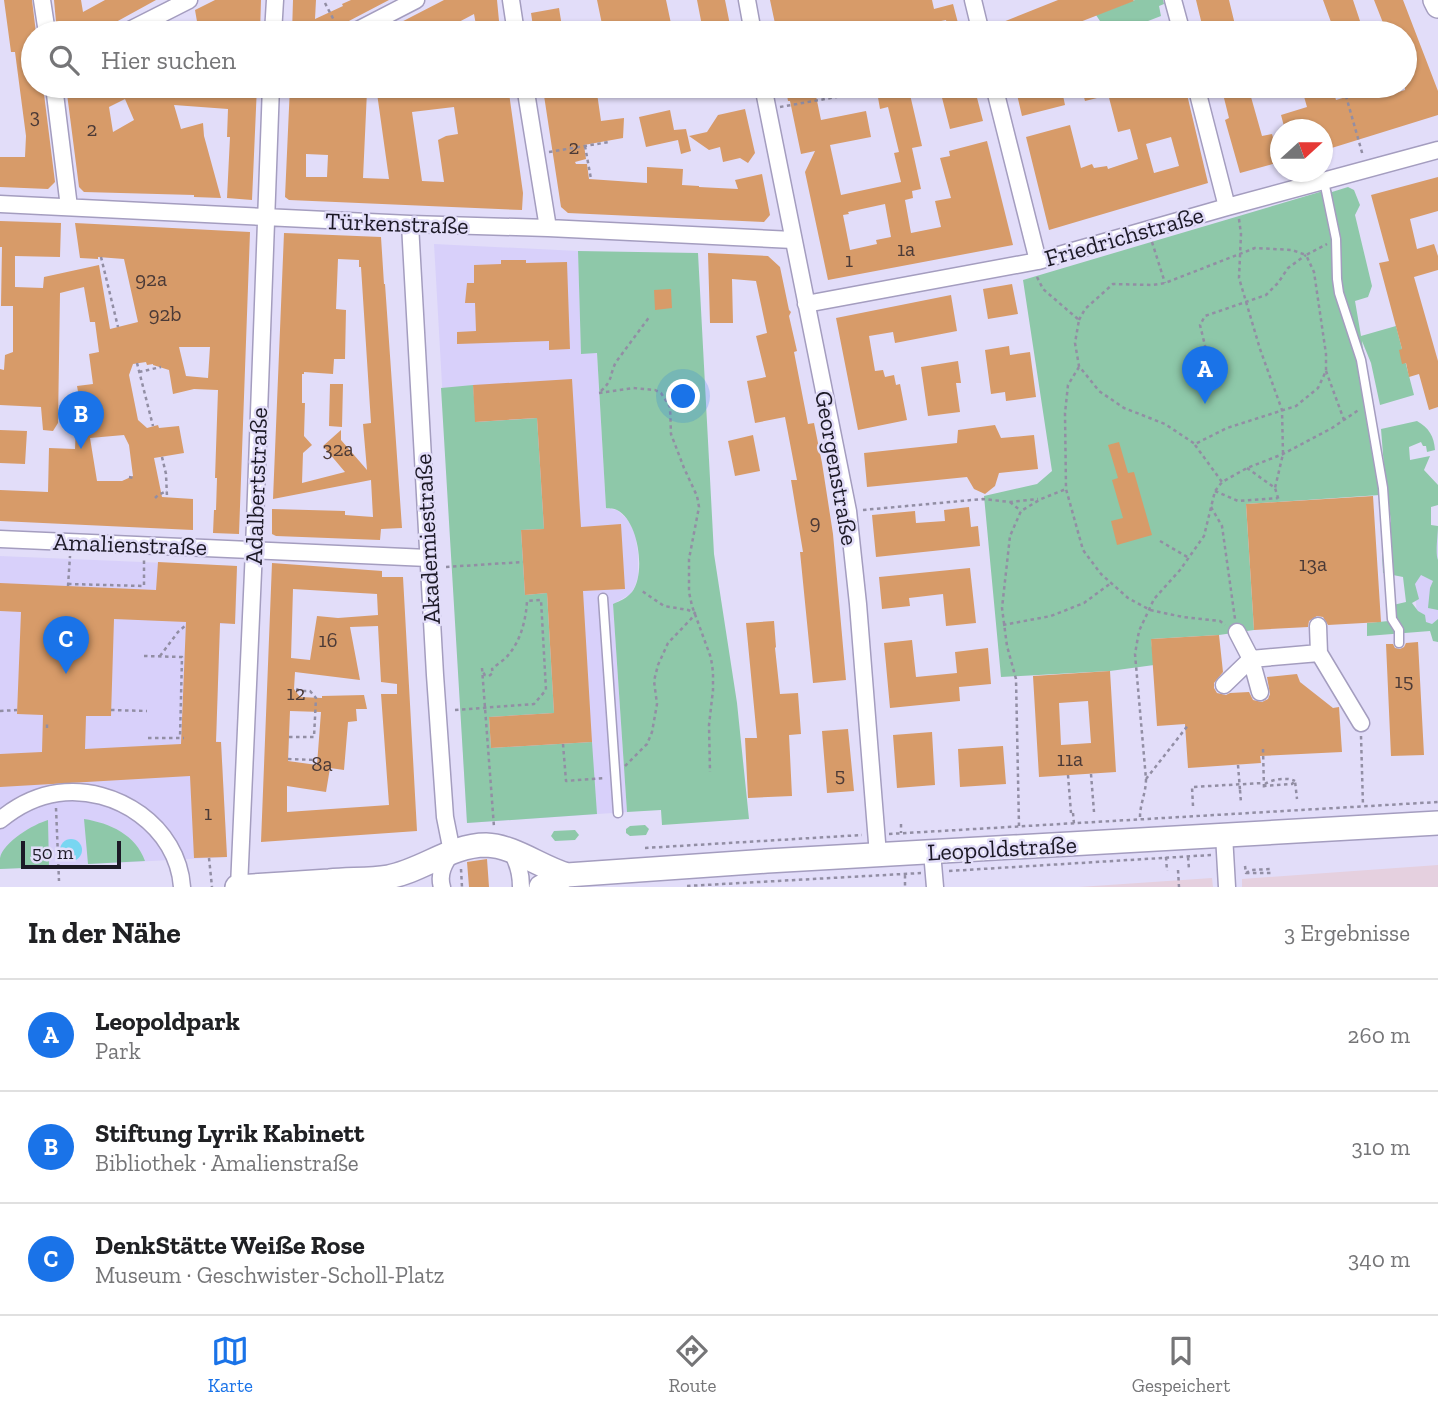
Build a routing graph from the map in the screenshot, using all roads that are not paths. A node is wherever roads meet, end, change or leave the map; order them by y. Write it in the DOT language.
graph roads {
  1 [pos="42,0"];
  2 [pos="189,0"];
  3 [pos="275,0"];
  4 [pos="416,0"];
  5 [pos="511,0"];
  6 [pos="747,0"];
  7 [pos="1173,0"];
  8 [pos="976,1"];
  9 [pos="45,21"];
  10 [pos="148,21"];
  11 [pos="274,21"];
  12 [pos="368,21"];
  13 [pos="514,21"];
  14 [pos="751,21"];
  15 [pos="979,21"];
  16 [pos="1179,21"];
  17 [pos="55,98"];
  18 [pos="271,98"];
  19 [pos="527,98"];
  20 [pos="765,98"];
  21 [pos="997,98"];
  22 [pos="1200,98"];
  23 [pos="1438,150"];
  24 [pos="1333,179"];
  25 [pos="1320,182"];
  26 [pos="1324,182"];
  27 [pos="0,204"];
  28 [pos="1231,206"];
  29 [pos="69,207"];
  30 [pos="266,218"];
  31 [pos="410,224"];
  32 [pos="548,228"];
  33 [pos="793,240"];
  34 [pos="1034,262"];
  35 [pos="806,304"];
  36 [pos="0,538"];
  37 [pos="254,549"];
  38 [pos="428,558"];
  39 [pos="603,598"];
  40 [pos="1318,626"];
  41 [pos="1237,632"];
  42 [pos="1399,643"];
  43 [pos="1319,653"];
  44 [pos="1251,659"];
  45 [pos="1224,685"];
  46 [pos="1260,692"];
  47 [pos="1361,723"];
  48 [pos="618,813"];
  49 [pos="0,820"];
  50 [pos="1438,822"];
  51 [pos="1219,845"];
  52 [pos="510,851"];
  53 [pos="932,852"];
  54 [pos="878,855"];
  55 [pos="456,856"];
  56 [pos="567,875"];
  57 [pos="182,887"];
  58 [pos="238,887"];
  59 [pos="442,887"];
  60 [pos="521,887"];
  61 [pos="541,887"];
  62 [pos="935,887"];
  63 [pos="1227,887"];
  1 -- 9 [label="street"];
  2 -- 10 [label="street"];
  3 -- 11 [label="street"];
  4 -- 12 [label="street"];
  5 -- 13 [label="street"];
  6 -- 14 [label="street"];
  7 -- 16 [label="street"];
  8 -- 15 [label="street"];
  17 -- 29 [label="street"];
  18 -- 30 [label="street, Adalbertstraße"];
  19 -- 32 [label="street"];
  20 -- 33 [label="street, Georgenstraße"];
  21 -- 34 [label="street"];
  22 -- 28 [label="street"];
  23 -- 24 [label="street, Friedrichstraße"];
  25 -- 28 [label="street, Friedrichstraße"];
  26 -- 42 [label="lane"];
  27 -- 29 [label="street, Türkenstraße"];
  28 -- 34 [label="street, Friedrichstraße"];
  29 -- 30 [label="street, Türkenstraße"];
  30 -- 31 [label="street, Türkenstraße"];
  30 -- 37 [label="street, Adalbertstraße"];
  31 -- 32 [label="street, Türkenstraße"];
  31 -- 38 [label="street, Akademiestraße"];
  32 -- 33 [label="street, Türkenstraße"];
  33 -- 35 [label="street, Georgenstraße"];
  34 -- 35 [label="street, Friedrichstraße"];
  35 -- 54 [label="street, Georgenstraße"];
  36 -- 37 [label="street, Amalienstraße"];
  37 -- 38 [label="street, Amalienstraße"];
  37 -- 58 [label="street, Adalbertstraße"];
  38 -- 55 [label="street, Akademiestraße"];
  39 -- 48 [label="lane"];
  40 -- 43 [label="street"];
  41 -- 44 [label="street"];
  43 -- 44 [label="street"];
  43 -- 47 [label="street"];
  44 -- 45 [label="street"];
  44 -- 46 [label="street"];
  49 -- 57 [label="street"];
  50 -- 51 [label="main road, Leopoldstraße"];
  51 -- 53 [label="main road, Leopoldstraße"];
  51 -- 63 [label="street"];
  52 -- 55 [label="main road, Leopoldstraße"];
  52 -- 56 [label="main road, Leopoldstraße"];
  52 -- 60 [label="street"];
  53 -- 54 [label="main road, Leopoldstraße"];
  53 -- 62 [label="street"];
  54 -- 56 [label="main road, Leopoldstraße"];
  55 -- 58 [label="main road, Leopoldstraße"];
  55 -- 59 [label="street"];
  56 -- 61 [label="main road, Leopoldstraße"];
}
